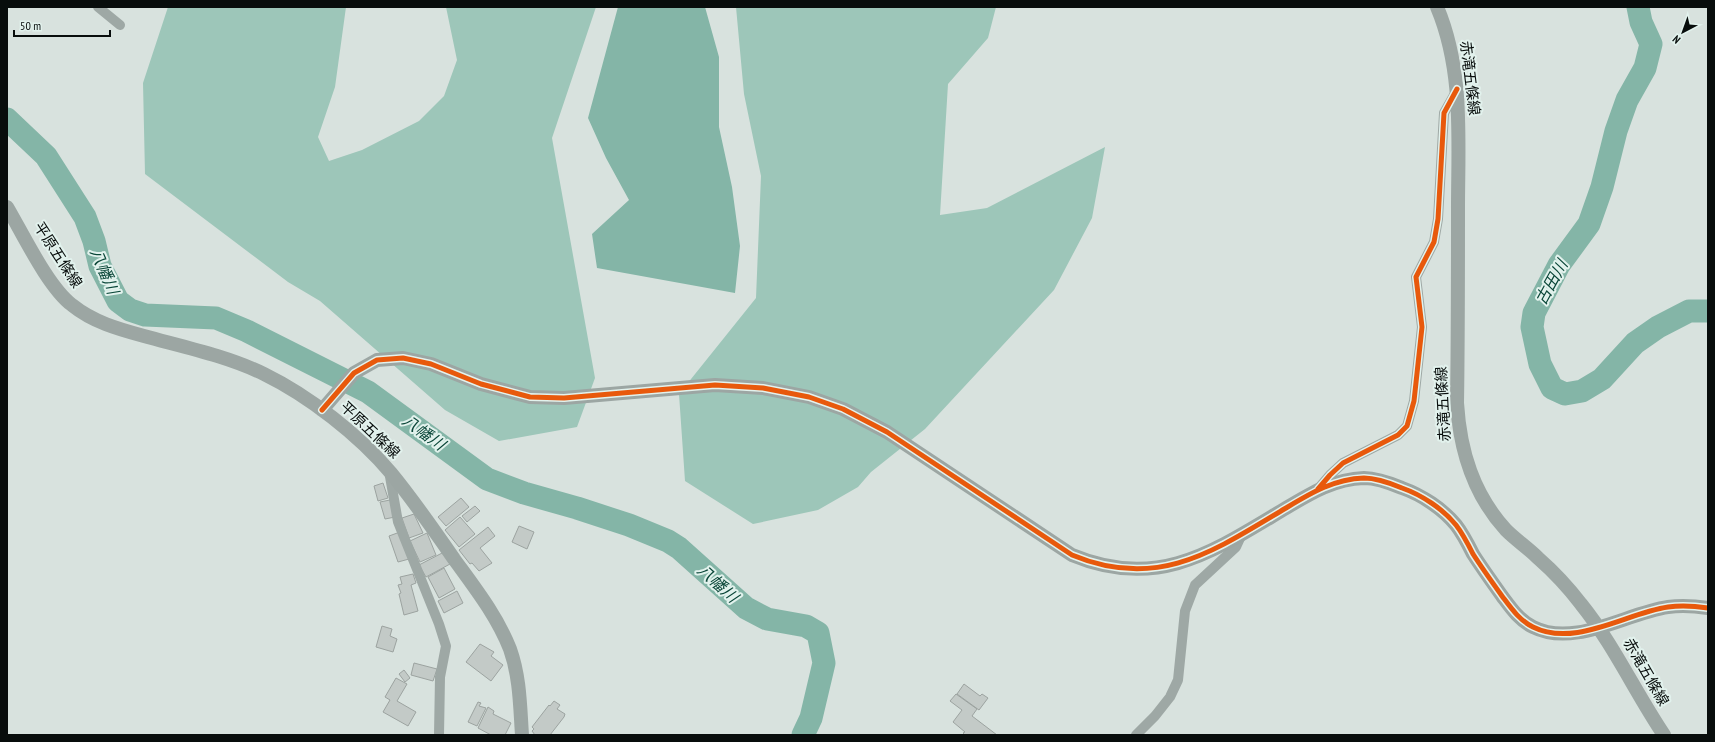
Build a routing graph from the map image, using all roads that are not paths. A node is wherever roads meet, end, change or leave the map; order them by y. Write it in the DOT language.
graph roads {
  1 [pos="98,7"];
  2 [pos="1437,7"];
  3 [pos="120,24"];
  4 [pos="1457,89"];
  5 [pos="7,207"];
  6 [pos="322,410"];
  7 [pos="389,471"];
  8 [pos="1318,489"];
  9 [pos="1242,534"];
  10 [pos="1708,608"];
  11 [pos="1599,628"];
  12 [pos="439,735"];
  13 [pos="522,735"];
  14 [pos="1136,735"];
  15 [pos="1664,735"];
  1 -- 3 [label="street"];
  2 -- 4 [label="main road, 赤滝五條線"];
  4 -- 8 [label="street"];
  4 -- 11 [label="main road, 赤滝五條線"];
  5 -- 6 [label="main road, 平原五條線"];
  6 -- 7 [label="main road, 平原五條線"];
  6 -- 9 [label="main road"];
  7 -- 12 [label="street"];
  7 -- 13 [label="main road, 平原五條線"];
  8 -- 9 [label="main road"];
  8 -- 11 [label="main road"];
  9 -- 14 [label="street"];
  10 -- 11 [label="main road"];
  11 -- 15 [label="main road, 赤滝五條線"];
}
